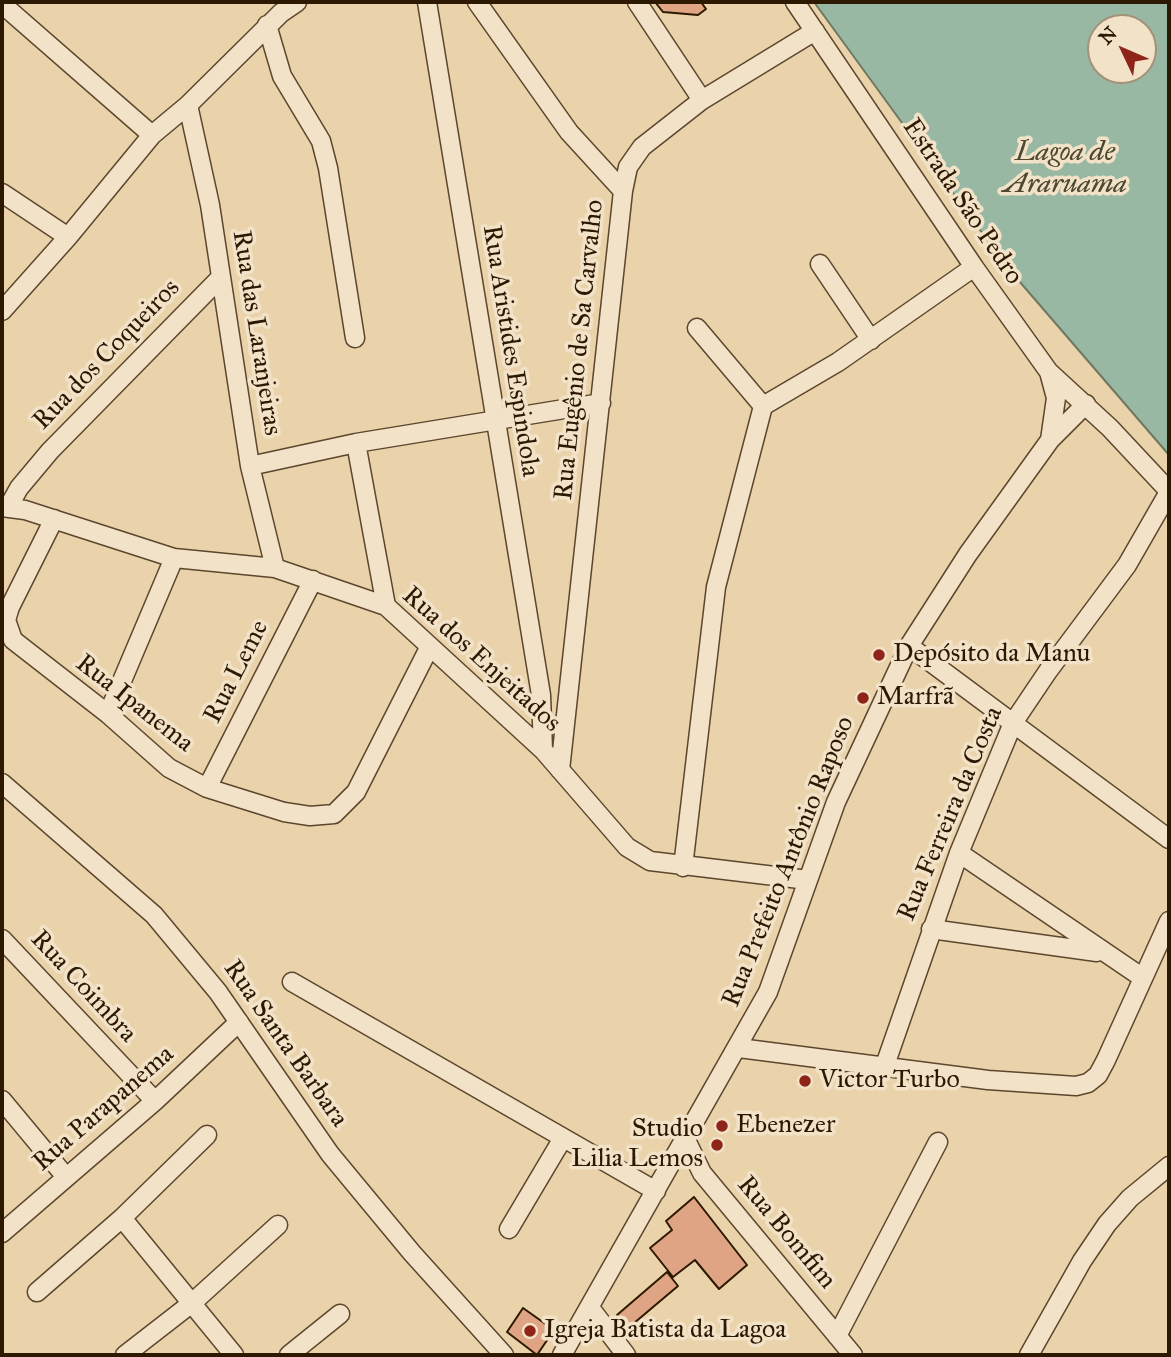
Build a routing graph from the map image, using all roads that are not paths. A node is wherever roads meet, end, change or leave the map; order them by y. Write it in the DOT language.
graph roads {
  1 [pos="297,2"];
  2 [pos="427,2"];
  3 [pos="477,2"];
  4 [pos="638,2"];
  5 [pos="795,2"];
  6 [pos="2,4"];
  7 [pos="280,7"];
  8 [pos="267,25"];
  9 [pos="815,31"];
  10 [pos="702,100"];
  11 [pos="188,105"];
  12 [pos="152,135"];
  13 [pos="623,191"];
  14 [pos="2,194"];
  15 [pos="68,237"];
  16 [pos="820,264"];
  17 [pos="974,267"];
  18 [pos="221,277"];
  19 [pos="2,311"];
  20 [pos="697,328"];
  21 [pos="355,338"];
  22 [pos="871,340"];
  23 [pos="1049,372"];
  24 [pos="601,403"];
  25 [pos="1086,404"];
  26 [pos="763,406"];
  27 [pos="494,421"];
  28 [pos="1050,440"];
  29 [pos="356,443"];
  30 [pos="250,466"];
  31 [pos="1169,491"];
  32 [pos="5,506"];
  33 [pos="54,519"];
  34 [pos="174,558"];
  35 [pos="275,568"];
  36 [pos="313,580"];
  37 [pos="386,606"];
  38 [pos="430,646"];
  39 [pos="909,646"];
  40 [pos="108,714"];
  41 [pos="1013,723"];
  42 [pos="543,750"];
  43 [pos="560,770"];
  44 [pos="2,783"];
  45 [pos="207,788"];
  46 [pos="1169,839"];
  47 [pos="958,853"];
  48 [pos="683,867"];
  49 [pos="808,880"];
  50 [pos="1169,921"];
  51 [pos="931,929"];
  52 [pos="2,939"];
  53 [pos="1103,953"];
  54 [pos="1143,978"];
  55 [pos="292,982"];
  56 [pos="239,1022"];
  57 [pos="739,1048"];
  58 [pos="884,1068"];
  59 [pos="2,1100"];
  60 [pos="155,1101"];
  61 [pos="207,1135"];
  62 [pos="564,1138"];
  63 [pos="685,1140"];
  64 [pos="938,1142"];
  65 [pos="1169,1166"];
  66 [pos="668,1171"];
  67 [pos="702,1173"];
  68 [pos="66,1177"];
  69 [pos="656,1191"];
  70 [pos="122,1219"];
  71 [pos="278,1225"];
  72 [pos="509,1229"];
  73 [pos="2,1233"];
  74 [pos="37,1292"];
  75 [pos="192,1303"];
  76 [pos="591,1309"];
  77 [pos="340,1314"];
  78 [pos="837,1336"];
  79 [pos="125,1355"];
  80 [pos="234,1355"];
  81 [pos="289,1355"];
  82 [pos="504,1355"];
  83 [pos="562,1355"];
  84 [pos="626,1355"];
  85 [pos="853,1355"];
  86 [pos="1029,1355"];
  1 -- 7 [label="street"];
  2 -- 27 [label="street, Rua Aristides Espindola"];
  3 -- 13 [label="street"];
  4 -- 10 [label="street"];
  5 -- 9 [label="street, Estrada São Pedro"];
  6 -- 12 [label="street"];
  7 -- 8 [label="street"];
  8 -- 11 [label="street"];
  8 -- 21 [label="street"];
  9 -- 10 [label="street, Rua Eugênio de Sa Carvalho"];
  9 -- 17 [label="street, Estrada São Pedro"];
  10 -- 13 [label="street, Rua Eugênio de Sa Carvalho"];
  11 -- 12 [label="street"];
  11 -- 18 [label="street, Rua das Laranjeiras"];
  12 -- 15 [label="street"];
  13 -- 24 [label="street, Rua Eugênio de Sa Carvalho"];
  14 -- 15 [label="street"];
  15 -- 19 [label="street"];
  16 -- 22 [label="street"];
  17 -- 22 [label="street"];
  17 -- 23 [label="street, Estrada São Pedro"];
  18 -- 30 [label="street, Rua das Laranjeiras"];
  18 -- 32 [label="street, Rua dos Coqueiros"];
  20 -- 26 [label="street"];
  22 -- 26 [label="street"];
  23 -- 25 [label="street"];
  23 -- 28 [label="street, Estrada São Pedro"];
  24 -- 27 [label="street"];
  24 -- 43 [label="street, Rua Eugênio de Sa Carvalho"];
  25 -- 28 [label="street, Rua Prefeito Antônio Raposo"];
  25 -- 31 [label="street"];
  26 -- 48 [label="street"];
  27 -- 29 [label="street"];
  27 -- 42 [label="street, Rua Aristides Espindola"];
  28 -- 39 [label="street, Rua Prefeito Antônio Raposo"];
  29 -- 30 [label="street"];
  29 -- 37 [label="street"];
  30 -- 35 [label="street, Rua das Laranjeiras"];
  31 -- 41 [label="street, Rua Ferreira da Costa"];
  32 -- 33 [label="street, Rua dos Enjeitados"];
  33 -- 34 [label="street, Rua dos Enjeitados"];
  33 -- 40 [label="street, Rua Ipanema"];
  34 -- 35 [label="street, Rua dos Enjeitados"];
  34 -- 40 [label="street"];
  35 -- 36 [label="street, Rua dos Enjeitados"];
  36 -- 37 [label="street, Rua dos Enjeitados"];
  36 -- 45 [label="street, Rua Leme"];
  37 -- 38 [label="street, Rua dos Enjeitados"];
  38 -- 42 [label="street, Rua dos Enjeitados"];
  38 -- 45 [label="street, Rua Ipanema"];
  39 -- 41 [label="street"];
  39 -- 49 [label="street, Rua Prefeito Antônio Raposo"];
  40 -- 45 [label="street, Rua Ipanema"];
  41 -- 46 [label="street"];
  41 -- 47 [label="street, Rua Ferreira da Costa"];
  42 -- 43 [label="street, Rua dos Enjeitados"];
  43 -- 48 [label="street, Rua dos Enjeitados"];
  44 -- 56 [label="street, Rua Santa Barbara"];
  47 -- 51 [label="street, Rua Ferreira da Costa"];
  47 -- 53 [label="street"];
  48 -- 49 [label="street, Rua dos Enjeitados"];
  49 -- 57 [label="street, Rua Prefeito Antônio Raposo"];
  50 -- 54 [label="street"];
  51 -- 53 [label="street"];
  51 -- 58 [label="street, Rua Ferreira da Costa"];
  52 -- 60 [label="street, Rua Coimbra"];
  53 -- 54 [label="street"];
  54 -- 58 [label="street"];
  55 -- 62 [label="street"];
  56 -- 60 [label="street, Rua Parapanema"];
  56 -- 82 [label="street, Rua Santa Barbara"];
  57 -- 58 [label="street"];
  57 -- 63 [label="street, Rua Prefeito Antônio Raposo"];
  59 -- 68 [label="street"];
  60 -- 68 [label="street, Rua Parapanema"];
  61 -- 70 [label="street"];
  62 -- 69 [label="street"];
  62 -- 72 [label="street"];
  63 -- 66 [label="street, Rua Prefeito Antônio Raposo"];
  63 -- 67 [label="street, Rua Bomfim"];
  64 -- 78 [label="street"];
  65 -- 86 [label="street"];
  66 -- 67 [label="street"];
  66 -- 69 [label="street, Rua Prefeito Antônio Raposo"];
  67 -- 78 [label="street, Rua Bomfim"];
  68 -- 73 [label="street, Rua Parapanema"];
  69 -- 76 [label="street, Rua Prefeito Antônio Raposo"];
  70 -- 74 [label="street"];
  70 -- 75 [label="street"];
  71 -- 75 [label="street"];
  75 -- 79 [label="street"];
  75 -- 80 [label="street"];
  76 -- 83 [label="street, Rua Prefeito Antônio Raposo"];
  76 -- 84 [label="street"];
  77 -- 81 [label="street"];
  78 -- 85 [label="street, Rua Bomfim"];
}
